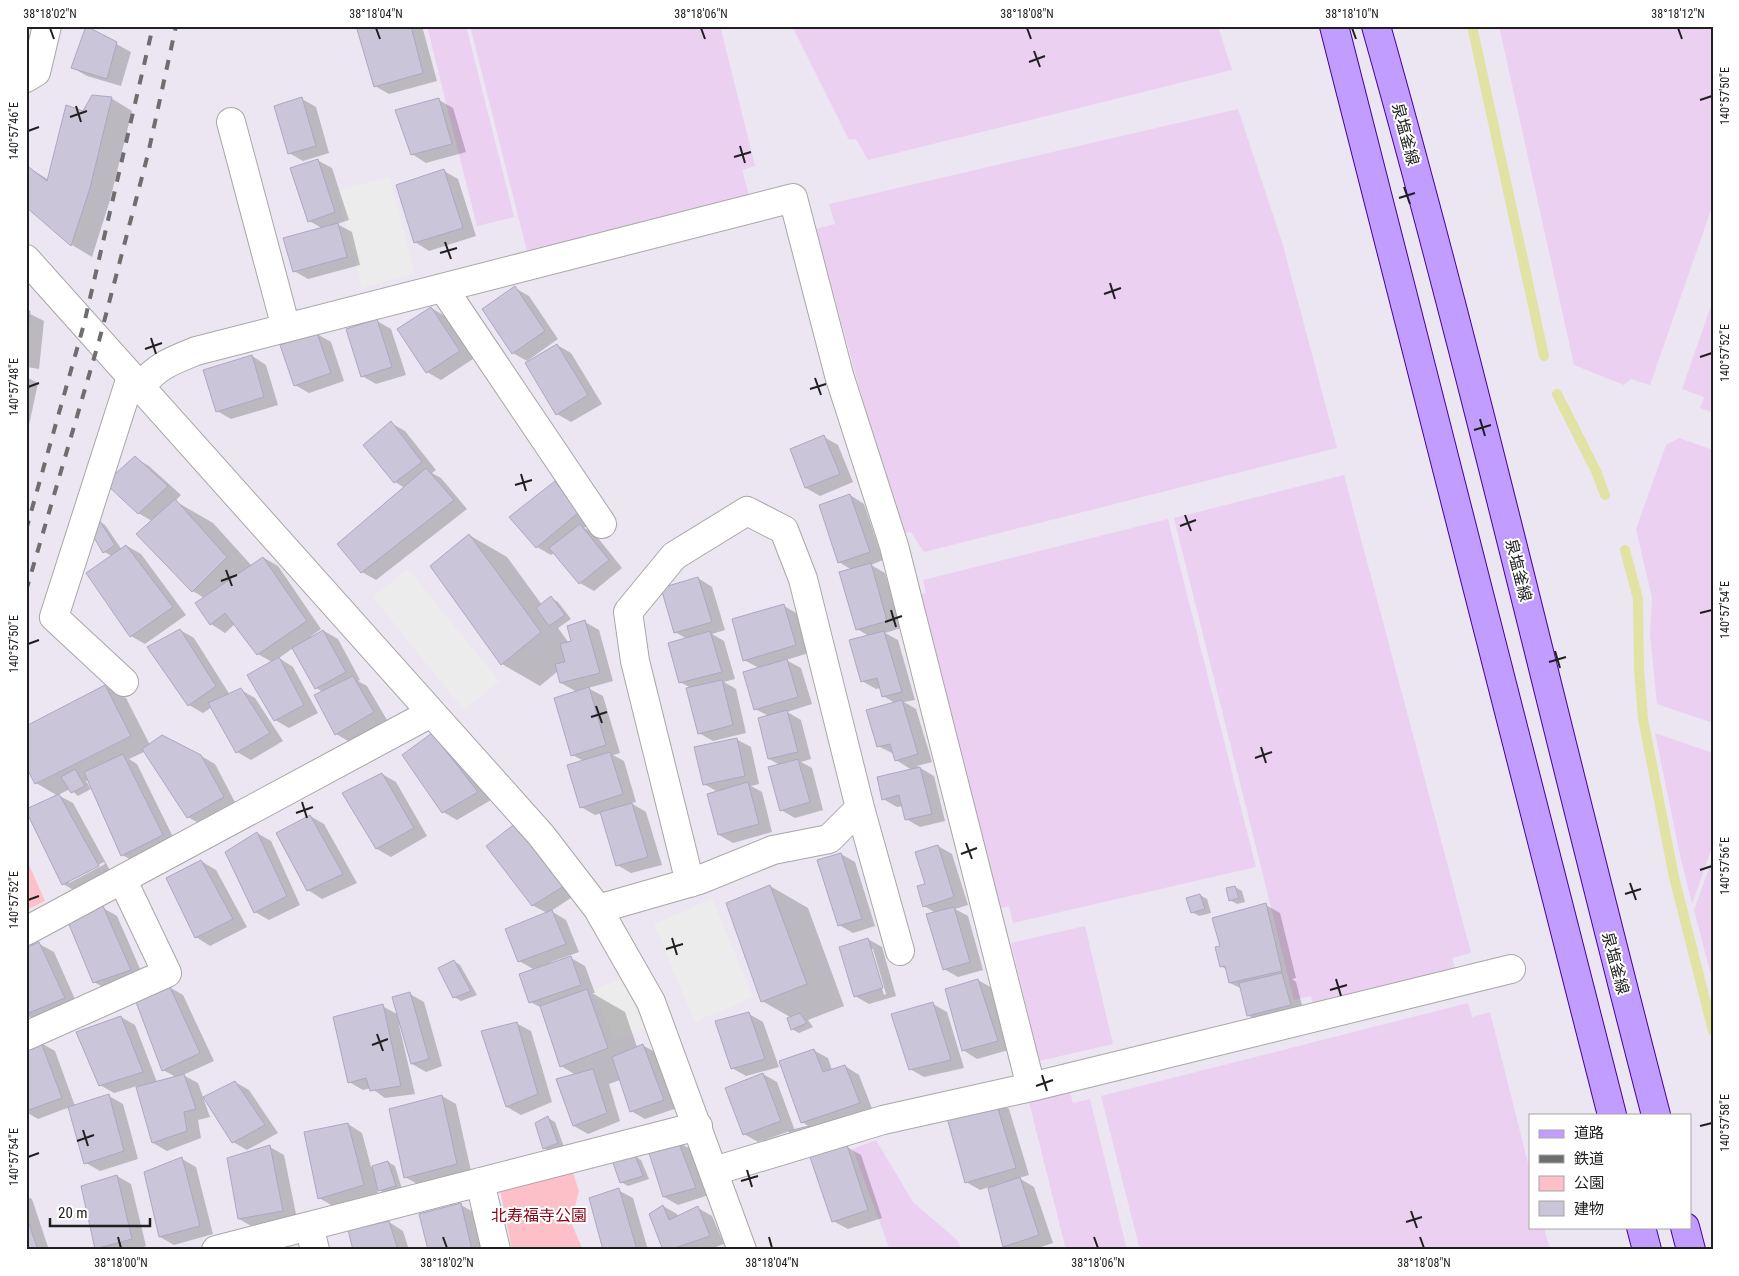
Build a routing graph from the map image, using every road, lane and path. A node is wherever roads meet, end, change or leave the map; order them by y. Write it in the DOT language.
graph roads {
  1 [pos="47,26"];
  2 [pos="1334,26"];
  3 [pos="1376,26"];
  4 [pos="26,78"];
  5 [pos="231,122"];
  6 [pos="26,259"];
  7 [pos="443,288"];
  8 [pos="286,328"];
  9 [pos="136,382"];
  10 [pos="602,524"];
  11 [pos="124,682"];
  12 [pos="431,713"];
  13 [pos="860,808"];
  14 [pos="123,881"];
  15 [pos="690,883"];
  16 [pos="598,909"];
  17 [pos="26,931"];
  18 [pos="900,951"];
  19 [pos="1511,969"];
  20 [pos="26,1036"];
  21 [pos="1030,1087"];
  22 [pos="1612,1114"];
  23 [pos="1656,1114"];
  24 [pos="698,1126"];
  25 [pos="714,1172"];
  26 [pos="480,1182"];
  27 [pos="1641,1228"];
  28 [pos="1685,1228"];
  29 [pos="312,1238"];
  30 [pos="216,1250"];
  31 [pos="496,1250"];
  32 [pos="742,1250"];
  33 [pos="1647,1250"];
  34 [pos="1691,1250"];
  1 -- 4 [label="street"];
  2 -- 22 [label="main road"];
  3 -- 23 [label="main road, 泉塩釜線"];
  5 -- 8 [label="street"];
  6 -- 9 [label="street"];
  7 -- 8 [label="street"];
  7 -- 10 [label="street"];
  7 -- 21 [label="street"];
  8 -- 9 [label="street"];
  9 -- 11 [label="street"];
  9 -- 12 [label="street"];
  12 -- 14 [label="street"];
  12 -- 16 [label="street"];
  13 -- 15 [label="street"];
  13 -- 15 [label="street"];
  13 -- 18 [label="street"];
  14 -- 17 [label="street"];
  14 -- 20 [label="street"];
  15 -- 16 [label="street"];
  16 -- 24 [label="street"];
  19 -- 21 [label="street"];
  21 -- 25 [label="street"];
  24 -- 25 [label="street"];
  24 -- 26 [label="street"];
  25 -- 32 [label="street"];
  26 -- 29 [label="street"];
  26 -- 31 [label="street"];
  27 -- 33 [label="main road"];
  28 -- 34 [label="main road"];
  29 -- 30 [label="street"];
}
